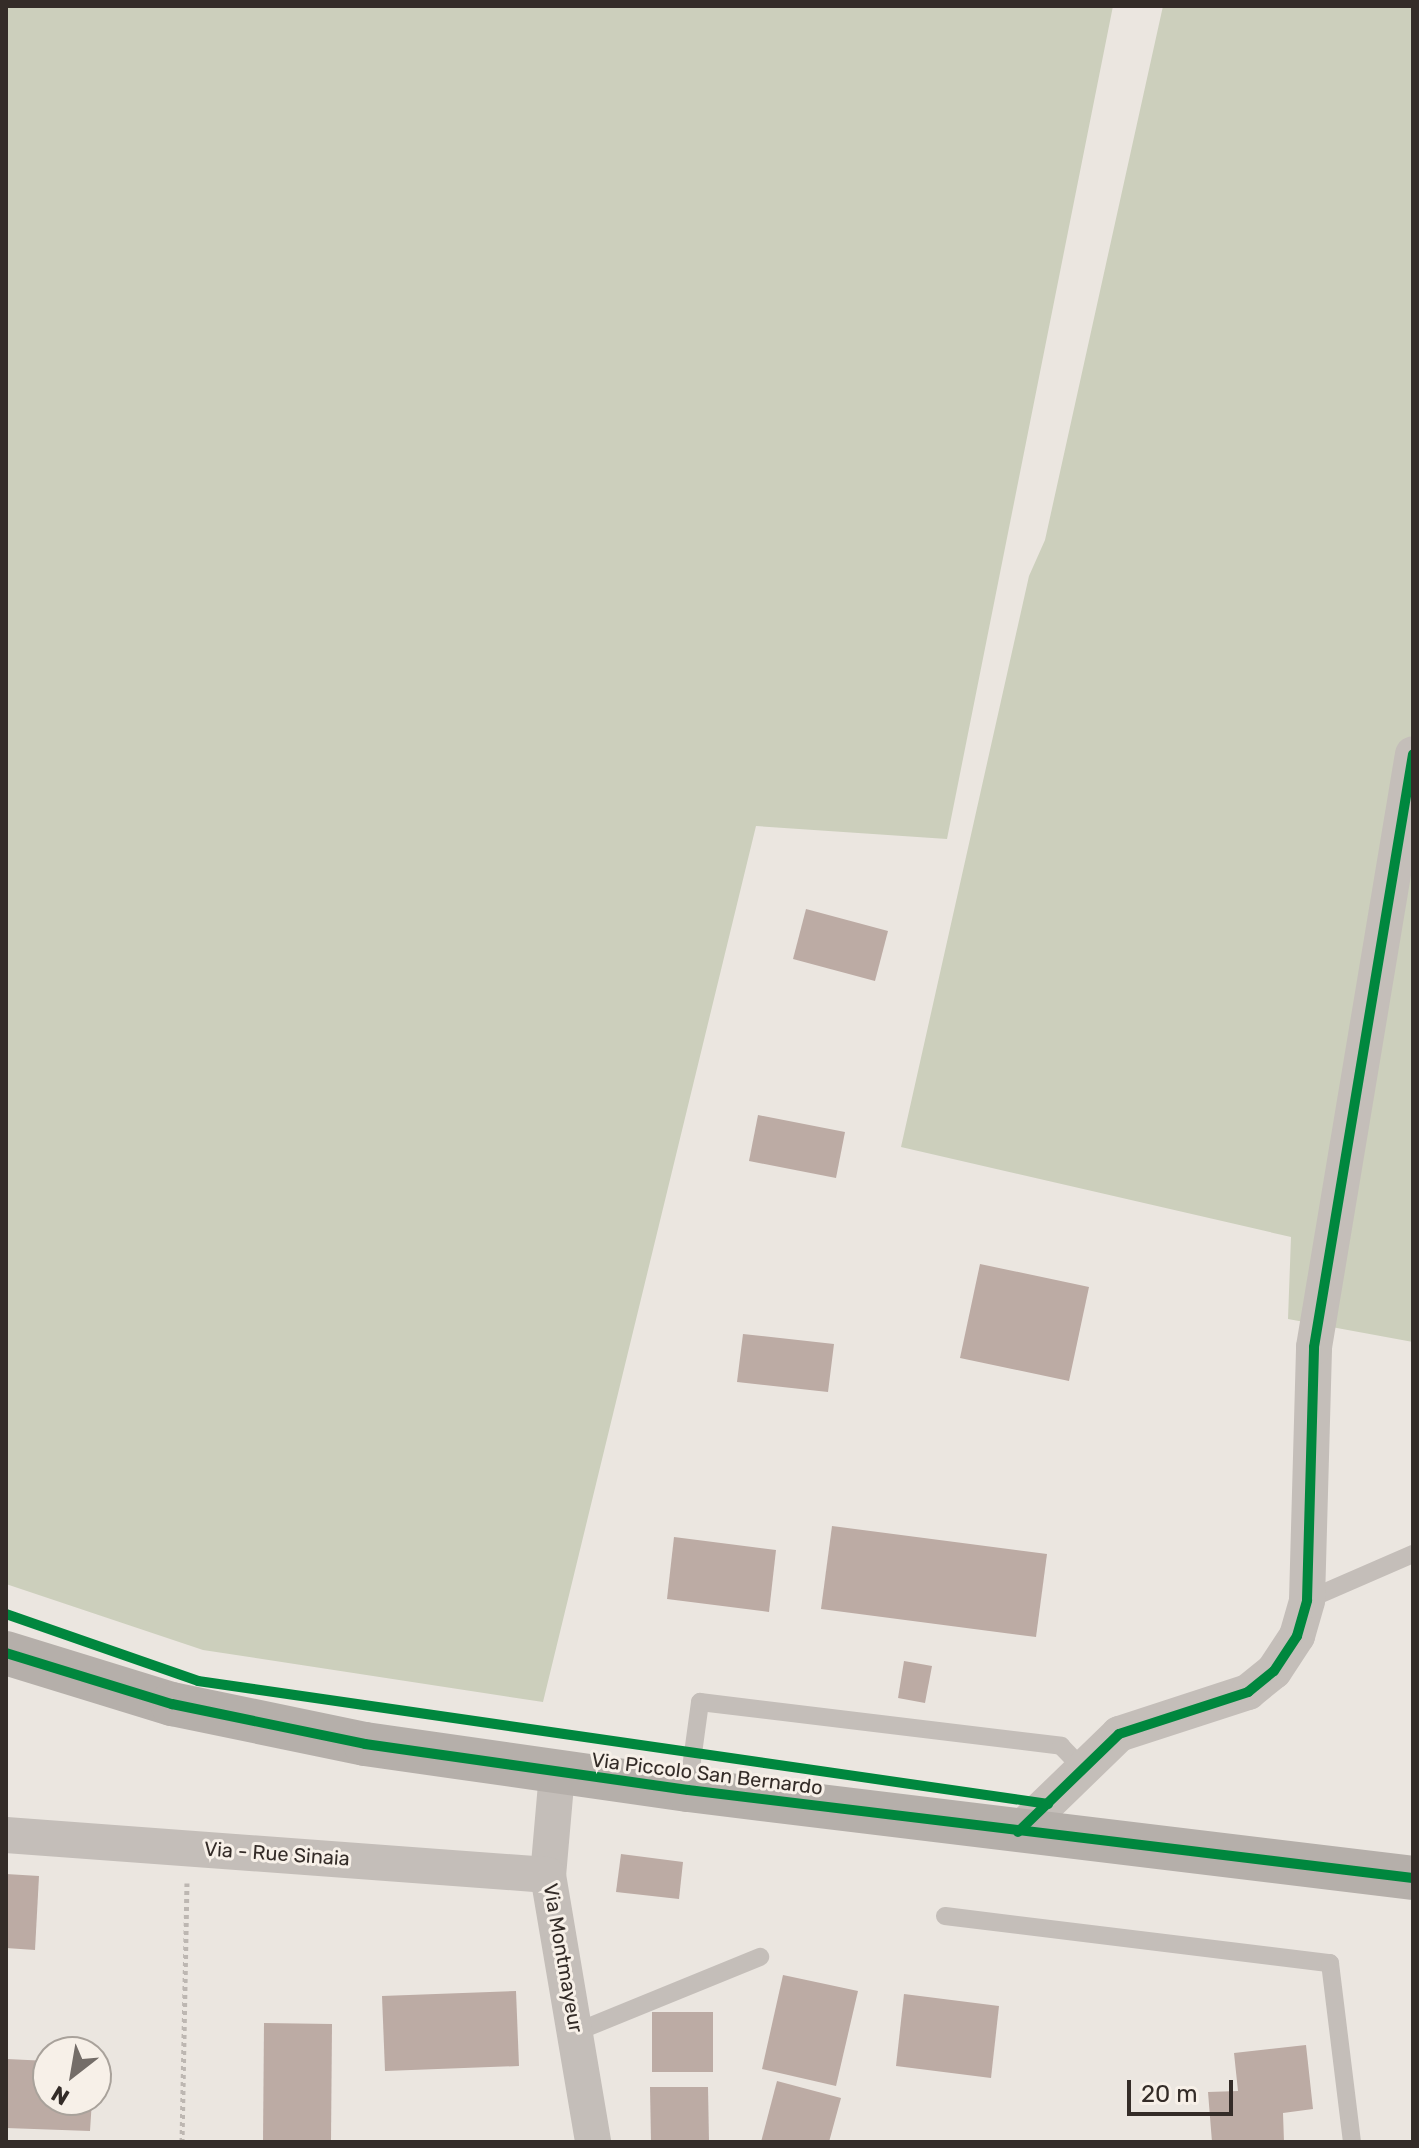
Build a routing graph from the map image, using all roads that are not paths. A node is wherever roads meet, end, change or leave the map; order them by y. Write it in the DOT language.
graph roads {
  1 [pos="1413,754"];
  2 [pos="1413,1554"];
  3 [pos="1307,1600"];
  4 [pos="6,1653"];
  5 [pos="1084,1770"];
  6 [pos="557,1773"];
  7 [pos="688,1790"];
  8 [pos="1018,1832"];
  9 [pos="6,1835"];
  10 [pos="548,1875"];
  11 [pos="1413,1878"];
  12 [pos="945,1916"];
  13 [pos="760,1957"];
  14 [pos="576,2032"];
  15 [pos="593,2142"];
  16 [pos="1352,2142"];
  1 -- 3 [label="street"];
  2 -- 3 [label="lane"];
  3 -- 5 [label="street"];
  4 -- 6 [label="street, Via Piccolo San Bernardo"];
  5 -- 7 [label="lane"];
  5 -- 8 [label="street"];
  6 -- 7 [label="street, Via Piccolo San Bernardo"];
  6 -- 10 [label="street, Via Montmayeur"];
  7 -- 8 [label="street, Via Piccolo San Bernardo"];
  8 -- 11 [label="street, Via Piccolo San Bernardo"];
  9 -- 10 [label="street, Via - Rue Sinaia"];
  10 -- 14 [label="street, Via Montmayeur"];
  12 -- 16 [label="lane"];
  13 -- 14 [label="lane"];
  14 -- 15 [label="street, Via Montmayeur"];
}
